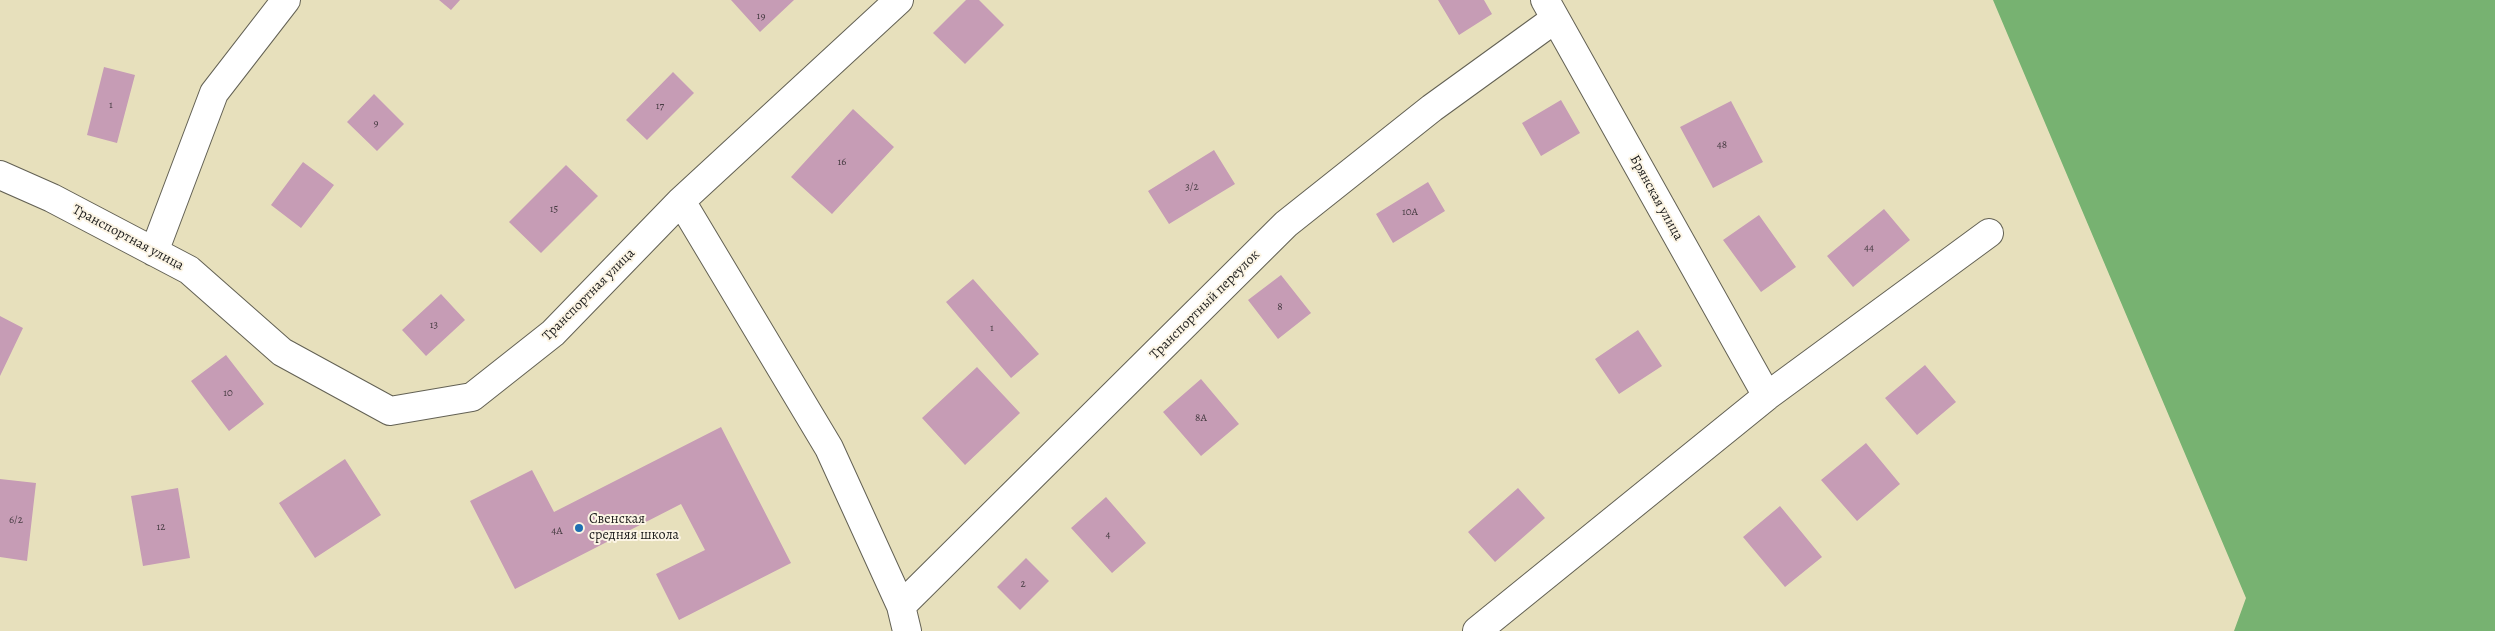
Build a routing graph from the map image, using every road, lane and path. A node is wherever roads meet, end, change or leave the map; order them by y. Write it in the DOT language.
graph roads {
  1 [pos="286,0"];
  2 [pos="899,0"];
  3 [pos="1550,9"];
  4 [pos="0,175"];
  5 [pos="681,202"];
  6 [pos="1989,234"];
  7 [pos="154,252"];
  8 [pos="1768,396"];
  9 [pos="904,619"];
  10 [pos="1477,631"];
  1 -- 7 [label="street"];
  2 -- 5 [label="street, Транспортная улица"];
  3 -- 8 [label="street, Брянская улица"];
  3 -- 9 [label="street, Транспортный переулок"];
  4 -- 7 [label="street, Транспортная улица"];
  5 -- 7 [label="street, Транспортная улица"];
  5 -- 9 [label="street"];
  6 -- 8 [label="street"];
  8 -- 10 [label="street"];
}
